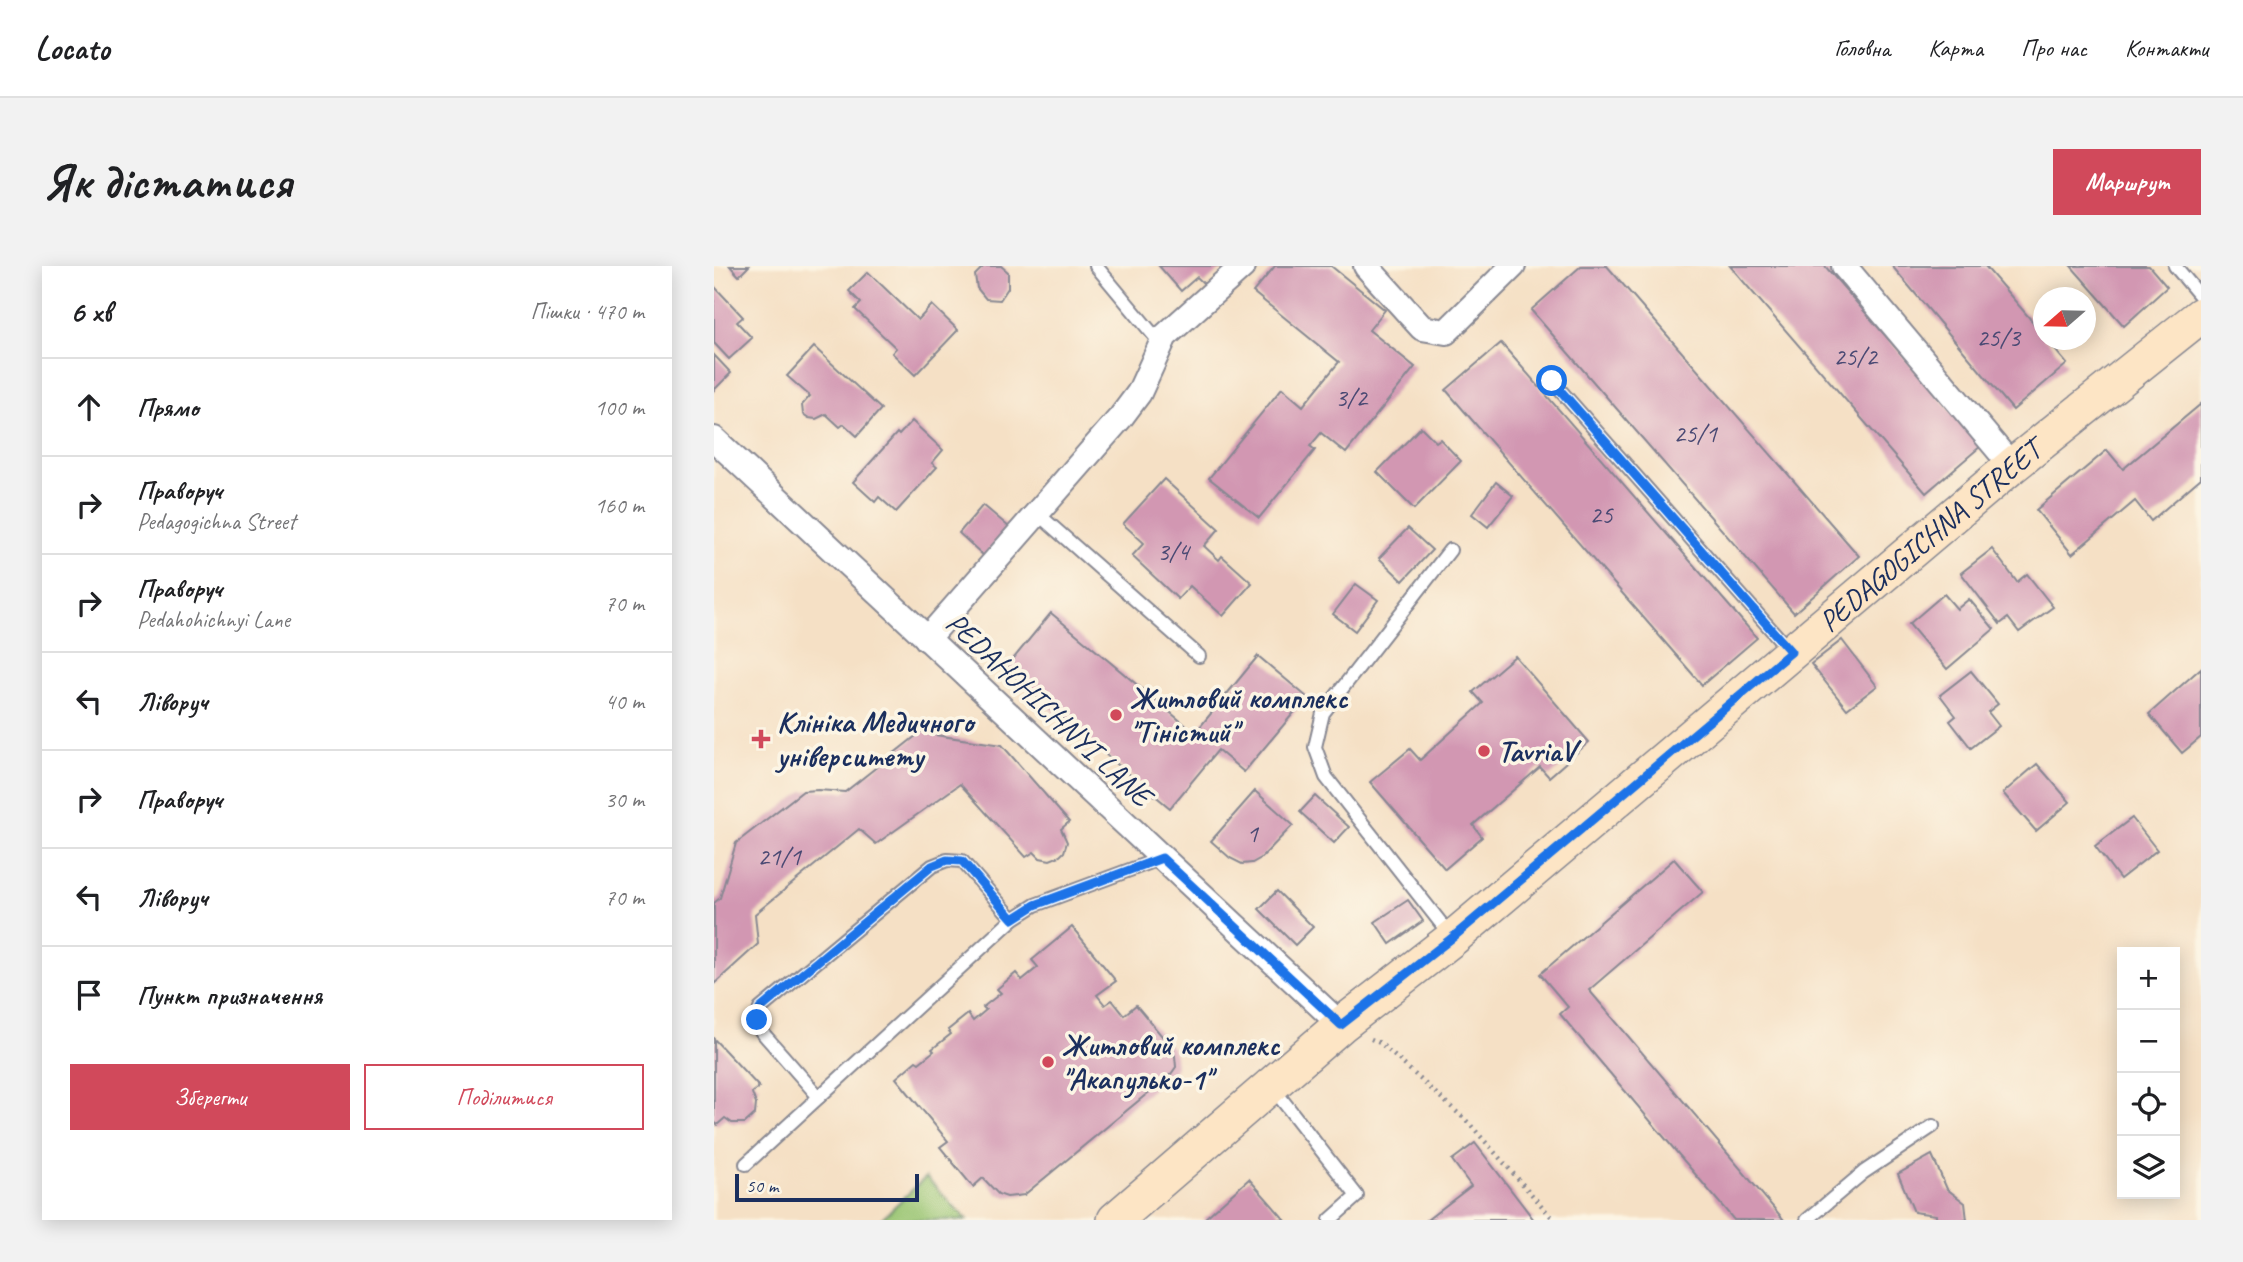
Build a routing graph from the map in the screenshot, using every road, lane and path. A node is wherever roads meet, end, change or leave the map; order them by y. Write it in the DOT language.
graph roads {
  1 [pos="1096,266"];
  2 [pos="1243,266"];
  3 [pos="1366,266"];
  4 [pos="1513,266"];
  5 [pos="1844,266"];
  6 [pos="2175,266"];
  7 [pos="2201,297"];
  8 [pos="2201,315"];
  9 [pos="1161,344"];
  10 [pos="1552,381"];
  11 [pos="714,439"];
  12 [pos="2012,466"];
  13 [pos="1037,513"];
  14 [pos="1450,550"];
  15 [pos="927,639"];
  16 [pos="1791,652"];
  17 [pos="1199,656"];
  18 [pos="1162,858"];
  19 [pos="1013,919"];
  20 [pos="1452,938"];
  21 [pos="1341,1025"];
  22 [pos="1271,1086"];
  23 [pos="819,1097"];
  24 [pos="1933,1126"];
  25 [pos="746,1164"];
  26 [pos="1115,1220"];
  27 [pos="1330,1220"];
  28 [pos="1553,1220"];
  29 [pos="1807,1220"];
  1 -- 9 [label="lane"];
  2 -- 9 [label="street"];
  3 -- 4 [label="street"];
  5 -- 12 [label="street"];
  6 -- 7 [label="lane"];
  8 -- 12 [label="street, PEDAGOGICHNA STREET"];
  9 -- 13 [label="street"];
  10 -- 16 [label="lane"];
  11 -- 15 [label="street, PEDAHOHICHNYI LANE"];
  12 -- 16 [label="street, PEDAGOGICHNA STREET"];
  13 -- 15 [label="street"];
  13 -- 17 [label="lane"];
  14 -- 20 [label="lane"];
  15 -- 18 [label="street, PEDAHOHICHNYI LANE"];
  16 -- 20 [label="street, PEDAGOGICHNA STREET"];
  18 -- 19 [label="lane"];
  18 -- 21 [label="street, PEDAHOHICHNYI LANE"];
  19 -- 23 [label="lane"];
  19 -- 23 [label="lane"];
  20 -- 21 [label="street, PEDAGOGICHNA STREET"];
  21 -- 22 [label="street, PEDAGOGICHNA STREET"];
  21 -- 28 [label="path"];
  22 -- 26 [label="street, PEDAGOGICHNA STREET"];
  22 -- 27 [label="lane"];
  23 -- 25 [label="lane"];
  24 -- 29 [label="lane"];
}
